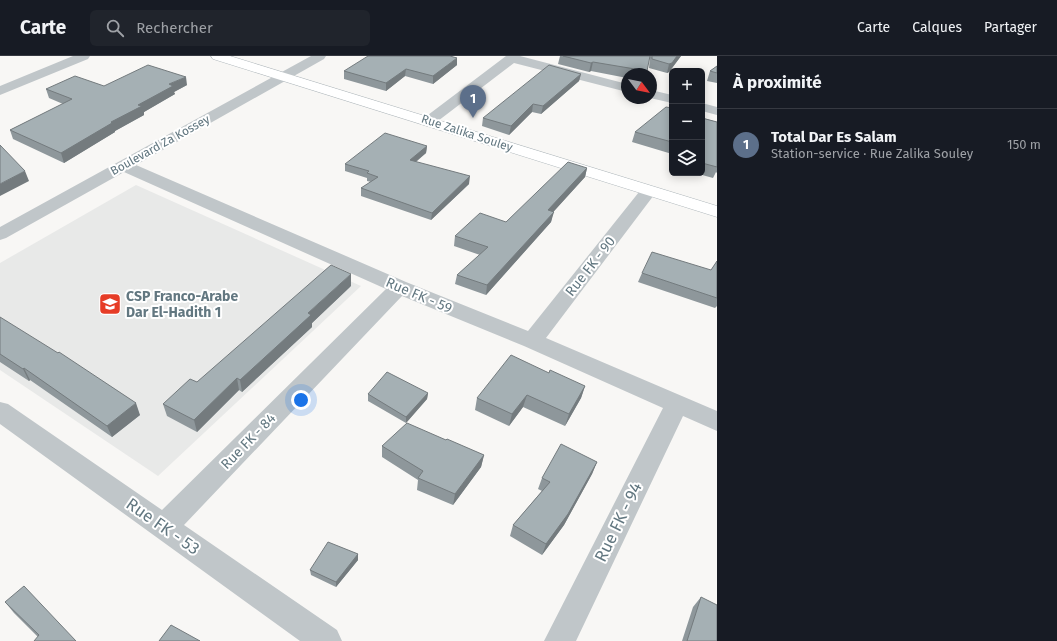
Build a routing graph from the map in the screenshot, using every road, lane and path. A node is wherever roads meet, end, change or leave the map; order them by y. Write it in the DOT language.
graph roads {
  1 [pos="84,56"];
  2 [pos="217,56"];
  3 [pos="320,56"];
  4 [pos="513,57"];
  5 [pos="284,76"];
  6 [pos="621,86"];
  7 [pos="0,91"];
  8 [pos="657,95"];
  9 [pos="669,98"];
  10 [pos="705,108"];
  11 [pos="717,111"];
  12 [pos="429,121"];
  13 [pos="123,165"];
  14 [pos="649,191"];
  15 [pos="717,212"];
  16 [pos="0,234"];
  17 [pos="399,287"];
  18 [pos="532,341"];
  19 [pos="677,404"];
  20 [pos="0,410"];
  21 [pos="717,421"];
  22 [pos="164,527"];
  23 [pos="321,640"];
  24 [pos="560,641"];
  1 -- 7 [label="street"];
  2 -- 5 [label="street, Rue Zalika Souley"];
  3 -- 5 [label="street, Boulevard Za Kossey"];
  4 -- 6 [label="street"];
  4 -- 12 [label="street"];
  5 -- 12 [label="street, Rue Zalika Souley"];
  5 -- 13 [label="street, Boulevard Za Kossey"];
  8 -- 9 [label="street"];
  10 -- 11 [label="street"];
  12 -- 14 [label="street, Rue Zalika Souley"];
  13 -- 16 [label="street, Boulevard Za Kossey"];
  13 -- 17 [label="street, Rue FK - 59"];
  14 -- 15 [label="street, Rue Zalika Souley"];
  14 -- 18 [label="street, Rue FK - 90"];
  17 -- 18 [label="street, Rue FK - 59"];
  17 -- 22 [label="street, Rue FK - 84"];
  18 -- 19 [label="street, Rue FK - 59"];
  19 -- 21 [label="street, Rue FK - 59"];
  19 -- 24 [label="street, Rue FK - 94"];
  20 -- 22 [label="street, Rue FK - 53"];
  22 -- 23 [label="street, Rue FK - 53"];
}
